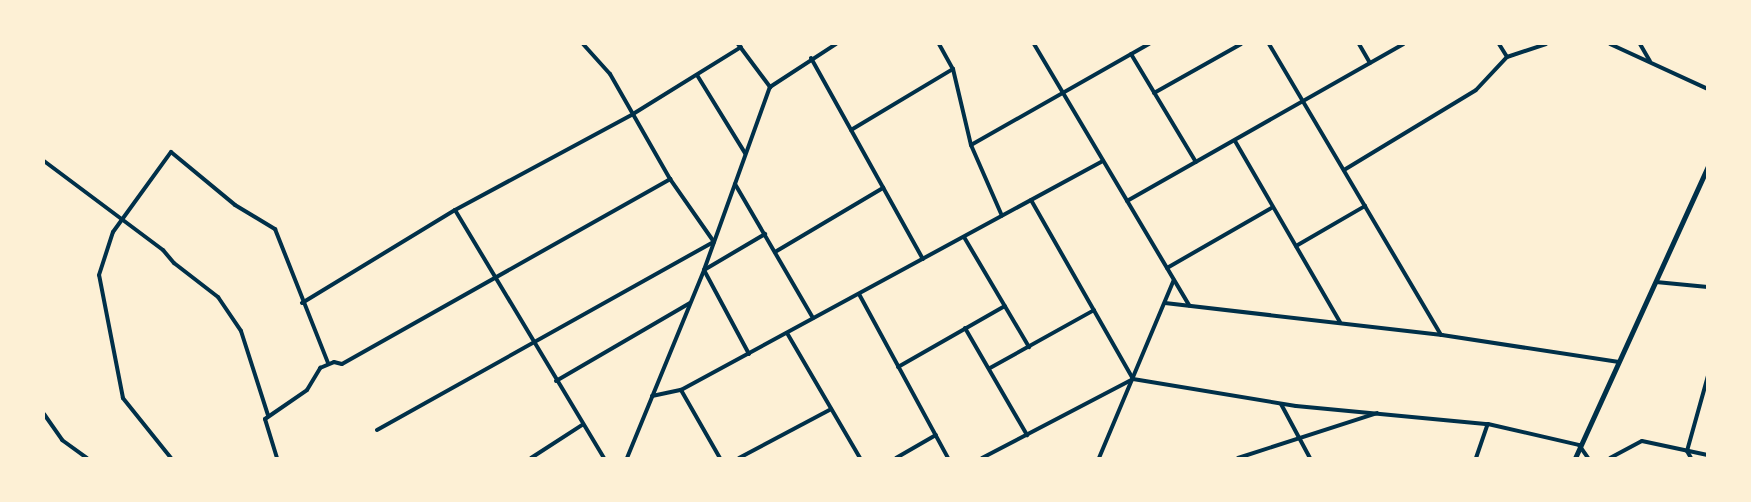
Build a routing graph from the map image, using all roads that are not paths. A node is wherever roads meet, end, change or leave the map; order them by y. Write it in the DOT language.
graph roads {
  1 [pos="583,44"];
  2 [pos="836,44"];
  3 [pos="939,44"];
  4 [pos="1034,44"];
  5 [pos="1149,44"];
  6 [pos="1241,44"];
  7 [pos="1269,44"];
  8 [pos="1359,44"];
  9 [pos="1403,44"];
  10 [pos="1499,44"];
  11 [pos="1546,44"];
  12 [pos="1610,44"];
  13 [pos="1640,44"];
  14 [pos="739,45"];
  15 [pos="1131,54"];
  16 [pos="1507,57"];
  17 [pos="811,58"];
  18 [pos="1651,61"];
  19 [pos="1370,63"];
  20 [pos="953,69"];
  21 [pos="697,75"];
  22 [pos="770,87"];
  23 [pos="1707,89"];
  24 [pos="1154,93"];
  25 [pos="1064,94"];
  26 [pos="1304,102"];
  27 [pos="633,114"];
  28 [pos="851,130"];
  29 [pos="1235,141"];
  30 [pos="971,145"];
  31 [pos="745,153"];
  32 [pos="44,161"];
  33 [pos="1103,161"];
  34 [pos="1196,162"];
  35 [pos="1707,166"];
  36 [pos="1344,170"];
  37 [pos="669,178"];
  38 [pos="735,184"];
  39 [pos="883,188"];
  40 [pos="1031,200"];
  41 [pos="1127,201"];
  42 [pos="1365,206"];
  43 [pos="1273,207"];
  44 [pos="455,210"];
  45 [pos="1002,216"];
  46 [pos="122,222"];
  47 [pos="765,234"];
  48 [pos="964,237"];
  49 [pos="714,242"];
  50 [pos="1296,246"];
  51 [pos="776,252"];
  52 [pos="923,259"];
  53 [pos="1167,268"];
  54 [pos="704,270"];
  55 [pos="494,277"];
  56 [pos="1174,280"];
  57 [pos="1656,282"];
  58 [pos="1707,287"];
  59 [pos="859,294"];
  60 [pos="691,302"];
  61 [pos="302,303"];
  62 [pos="1166,303"];
  63 [pos="1189,305"];
  64 [pos="1005,306"];
  65 [pos="1094,310"];
  66 [pos="813,318"];
  67 [pos="1340,322"];
  68 [pos="965,328"];
  69 [pos="787,333"];
  70 [pos="1442,335"];
  71 [pos="532,342"];
  72 [pos="1029,347"];
  73 [pos="749,354"];
  74 [pos="1620,362"];
  75 [pos="328,363"];
  76 [pos="898,367"];
  77 [pos="990,369"];
  78 [pos="1707,376"];
  79 [pos="1132,379"];
  80 [pos="556,381"];
  81 [pos="1707,388"];
  82 [pos="681,390"];
  83 [pos="652,396"];
  84 [pos="1281,404"];
  85 [pos="831,408"];
  86 [pos="1381,412"];
  87 [pos="44,414"];
  88 [pos="268,415"];
  89 [pos="1488,423"];
  90 [pos="582,425"];
  91 [pos="377,430"];
  92 [pos="936,435"];
  93 [pos="1027,435"];
  94 [pos="1299,440"];
  95 [pos="1578,447"];
  96 [pos="1687,451"];
  97 [pos="1707,455"];
  98 [pos="628,458"];
  99 [pos="87,459"];
  100 [pos="171,459"];
  101 [pos="277,459"];
  102 [pos="531,459"];
  103 [pos="604,459"];
  104 [pos="720,459"];
  105 [pos="738,459"];
  106 [pos="860,459"];
  107 [pos="896,459"];
  108 [pos="948,459"];
  109 [pos="982,459"];
  110 [pos="1099,459"];
  111 [pos="1238,459"];
  112 [pos="1310,459"];
  113 [pos="1476,459"];
  114 [pos="1573,459"];
  115 [pos="1588,459"];
  116 [pos="1610,459"];
  117 [pos="1691,459"];
  1 -- 27 [label="street"];
  2 -- 17 [label="street"];
  3 -- 20 [label="street"];
  4 -- 25 [label="street"];
  5 -- 15 [label="street"];
  6 -- 24 [label="street"];
  7 -- 26 [label="street"];
  8 -- 19 [label="street"];
  9 -- 19 [label="street"];
  10 -- 16 [label="street"];
  11 -- 16 [label="street"];
  12 -- 18 [label="street"];
  13 -- 18 [label="street"];
  14 -- 21 [label="street"];
  14 -- 22 [label="street"];
  15 -- 24 [label="street"];
  15 -- 25 [label="street"];
  16 -- 36 [label="street"];
  17 -- 22 [label="street"];
  17 -- 28 [label="street"];
  18 -- 23 [label="street"];
  19 -- 26 [label="street"];
  20 -- 28 [label="street"];
  20 -- 30 [label="street"];
  21 -- 27 [label="street"];
  21 -- 31 [label="street"];
  22 -- 31 [label="street"];
  24 -- 34 [label="street"];
  25 -- 30 [label="street"];
  25 -- 33 [label="street"];
  26 -- 29 [label="street"];
  26 -- 36 [label="street"];
  27 -- 37 [label="street"];
  27 -- 44 [label="street"];
  28 -- 39 [label="street"];
  29 -- 34 [label="street"];
  29 -- 43 [label="street"];
  30 -- 45 [label="street"];
  31 -- 38 [label="street"];
  32 -- 46 [label="street"];
  33 -- 40 [label="street"];
  33 -- 41 [label="street"];
  34 -- 41 [label="street"];
  35 -- 57 [label="main road"];
  36 -- 42 [label="street"];
  37 -- 49 [label="street"];
  37 -- 55 [label="street"];
  38 -- 47 [label="street"];
  38 -- 49 [label="street"];
  39 -- 51 [label="street"];
  39 -- 52 [label="street"];
  40 -- 45 [label="street"];
  40 -- 65 [label="street"];
  41 -- 53 [label="street"];
  42 -- 50 [label="street"];
  42 -- 70 [label="street"];
  43 -- 50 [label="street"];
  43 -- 53 [label="street"];
  44 -- 55 [label="street"];
  44 -- 61 [label="street"];
  45 -- 48 [label="street"];
  46 -- 61 [label="street"];
  46 -- 88 [label="street"];
  46 -- 100 [label="street"];
  47 -- 51 [label="street"];
  47 -- 54 [label="street"];
  48 -- 52 [label="street"];
  48 -- 64 [label="street"];
  49 -- 54 [label="street"];
  49 -- 71 [label="street"];
  50 -- 67 [label="street"];
  51 -- 66 [label="street"];
  52 -- 59 [label="street"];
  53 -- 56 [label="street"];
  54 -- 60 [label="street"];
  54 -- 73 [label="street"];
  55 -- 71 [label="street"];
  55 -- 75 [label="street"];
  56 -- 62 [label="street"];
  56 -- 63 [label="street"];
  57 -- 58 [label="street"];
  57 -- 74 [label="main road"];
  59 -- 66 [label="street"];
  59 -- 76 [label="street"];
  60 -- 80 [label="street"];
  60 -- 83 [label="street"];
  61 -- 75 [label="street"];
  62 -- 63 [label="street"];
  62 -- 79 [label="street"];
  63 -- 67 [label="street"];
  64 -- 68 [label="street"];
  64 -- 72 [label="street"];
  65 -- 72 [label="street"];
  65 -- 79 [label="street"];
  66 -- 69 [label="street"];
  67 -- 70 [label="street"];
  68 -- 76 [label="street"];
  68 -- 77 [label="street"];
  69 -- 73 [label="street"];
  69 -- 85 [label="street"];
  70 -- 74 [label="street"];
  71 -- 80 [label="street"];
  71 -- 91 [label="street"];
  72 -- 77 [label="street"];
  73 -- 82 [label="street"];
  74 -- 95 [label="main road"];
  75 -- 88 [label="street"];
  76 -- 92 [label="street"];
  77 -- 93 [label="street"];
  78 -- 81 [label="street"];
  79 -- 84 [label="street"];
  79 -- 93 [label="street"];
  79 -- 110 [label="street"];
  80 -- 90 [label="street"];
  81 -- 96 [label="street"];
  82 -- 83 [label="street"];
  82 -- 104 [label="street"];
  83 -- 98 [label="street"];
  84 -- 86 [label="street"];
  84 -- 94 [label="street"];
  85 -- 105 [label="street"];
  85 -- 106 [label="street"];
  86 -- 89 [label="street"];
  86 -- 94 [label="street"];
  87 -- 99 [label="street"];
  88 -- 101 [label="street"];
  89 -- 95 [label="street"];
  89 -- 113 [label="street"];
  90 -- 102 [label="street"];
  90 -- 103 [label="street"];
  92 -- 107 [label="street"];
  92 -- 108 [label="street"];
  93 -- 109 [label="street"];
  94 -- 111 [label="street"];
  94 -- 112 [label="street"];
  95 -- 114 [label="main road"];
  95 -- 115 [label="street"];
  96 -- 97 [label="street"];
  96 -- 116 [label="street"];
  96 -- 117 [label="street"];
}
